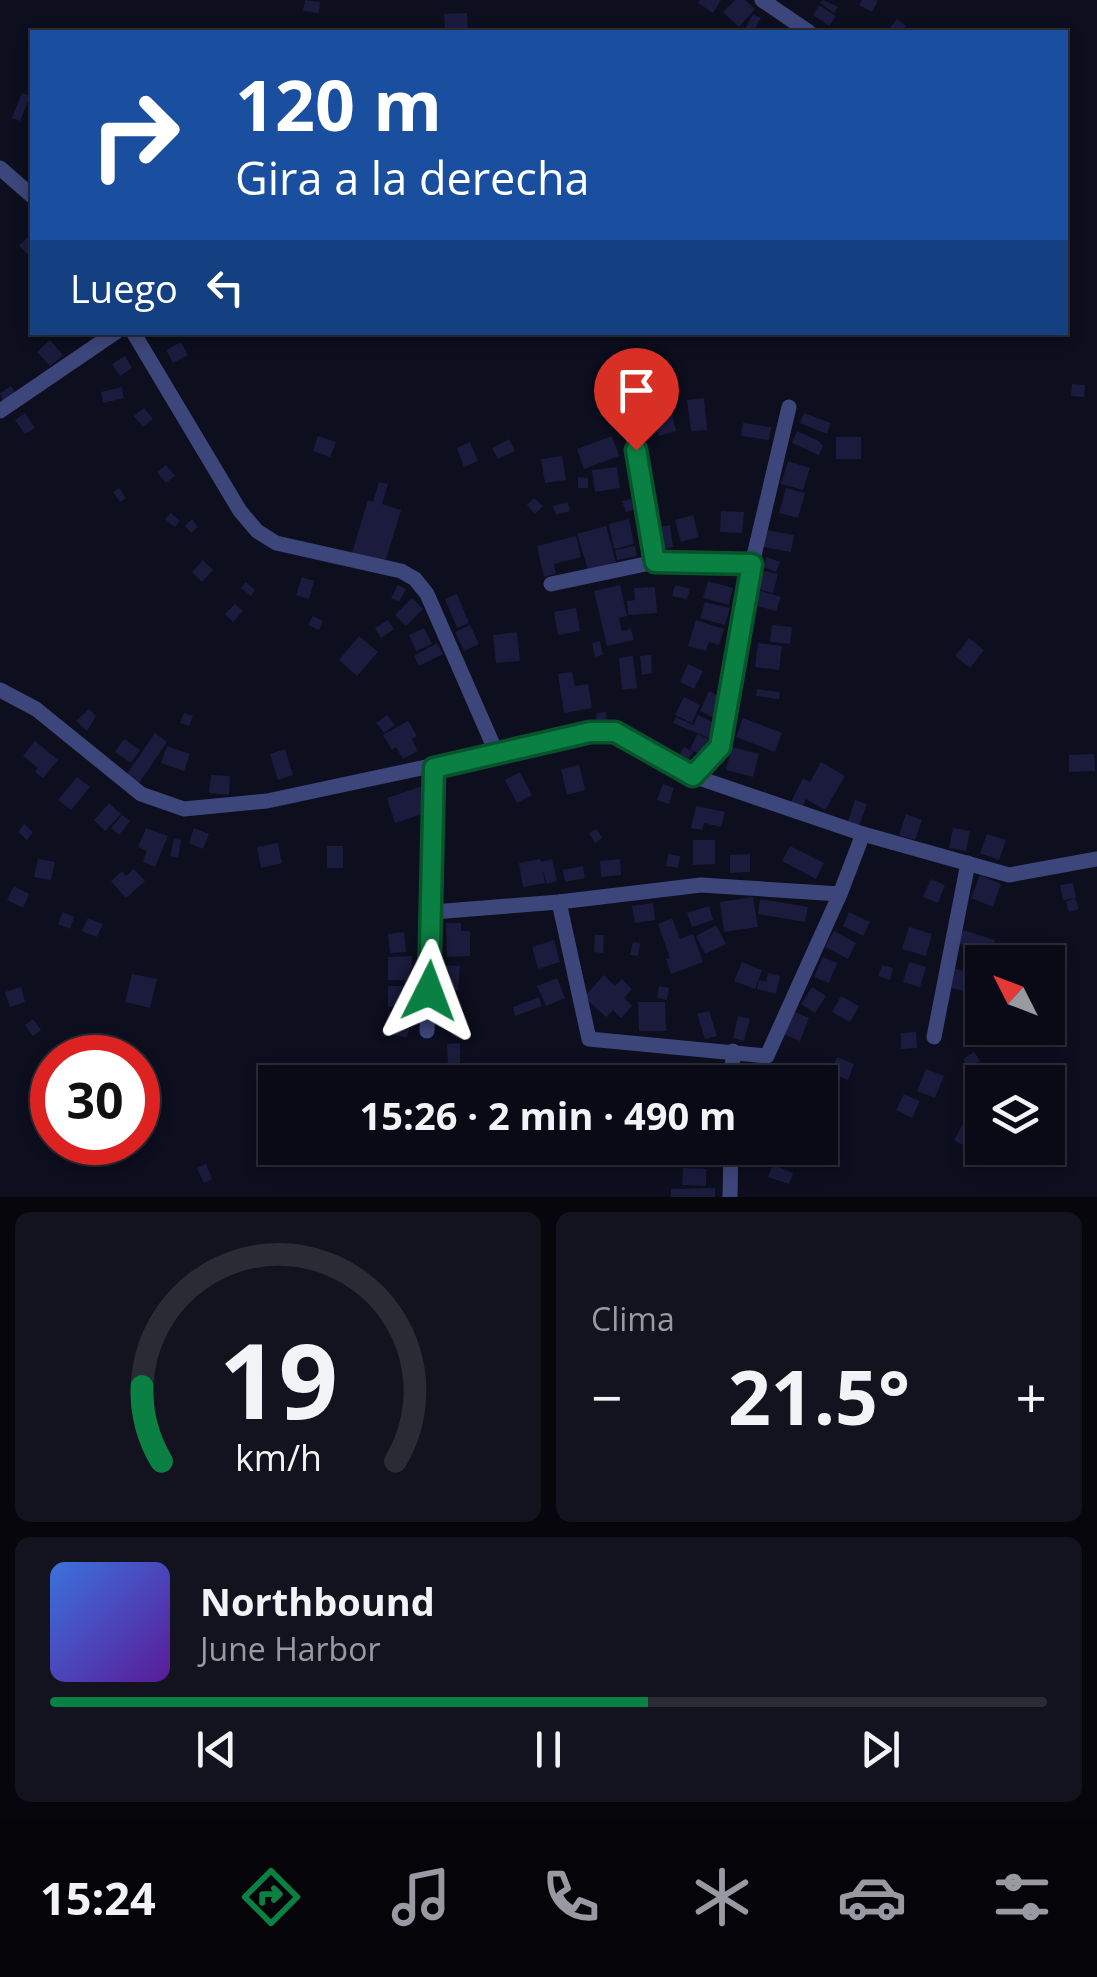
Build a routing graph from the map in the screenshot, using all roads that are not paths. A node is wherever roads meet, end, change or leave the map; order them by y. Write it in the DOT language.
graph roads {
  1 [pos="762,0"];
  2 [pos="806,30"];
  3 [pos="0,168"];
  4 [pos="30,194"];
  5 [pos="112,335"];
  6 [pos="135,335"];
  7 [pos="789,407"];
  8 [pos="0,411"];
  9 [pos="629,412"];
  10 [pos="655,562"];
  11 [pos="752,564"];
  12 [pos="550,584"];
  13 [pos="0,690"];
  14 [pos="497,754"];
  15 [pos="434,768"];
  16 [pos="693,776"];
  17 [pos="862,834"];
  18 [pos="1097,859"];
  19 [pos="968,863"];
  20 [pos="840,894"];
  21 [pos="559,902"];
  22 [pos="433,912"];
  23 [pos="427,1031"];
  24 [pos="934,1037"];
  25 [pos="733,1051"];
  26 [pos="733,1065"];
  27 [pos="731,1165"];
  28 [pos="730,1197"];
  1 -- 2 [label="street"];
  3 -- 4 [label="street"];
  5 -- 8 [label="street"];
  6 -- 14 [label="street"];
  7 -- 11 [label="street"];
  9 -- 10 [label="street"];
  10 -- 11 [label="street"];
  10 -- 12 [label="street"];
  11 -- 16 [label="street"];
  13 -- 15 [label="street"];
  14 -- 15 [label="street"];
  14 -- 16 [label="street"];
  15 -- 22 [label="street"];
  16 -- 17 [label="street"];
  17 -- 19 [label="street"];
  17 -- 20 [label="street"];
  18 -- 19 [label="street"];
  19 -- 24 [label="street"];
  20 -- 21 [label="street"];
  20 -- 25 [label="street"];
  21 -- 22 [label="street"];
  21 -- 25 [label="street"];
  22 -- 23 [label="street"];
  25 -- 26 [label="street"];
  27 -- 28 [label="street"];
}
